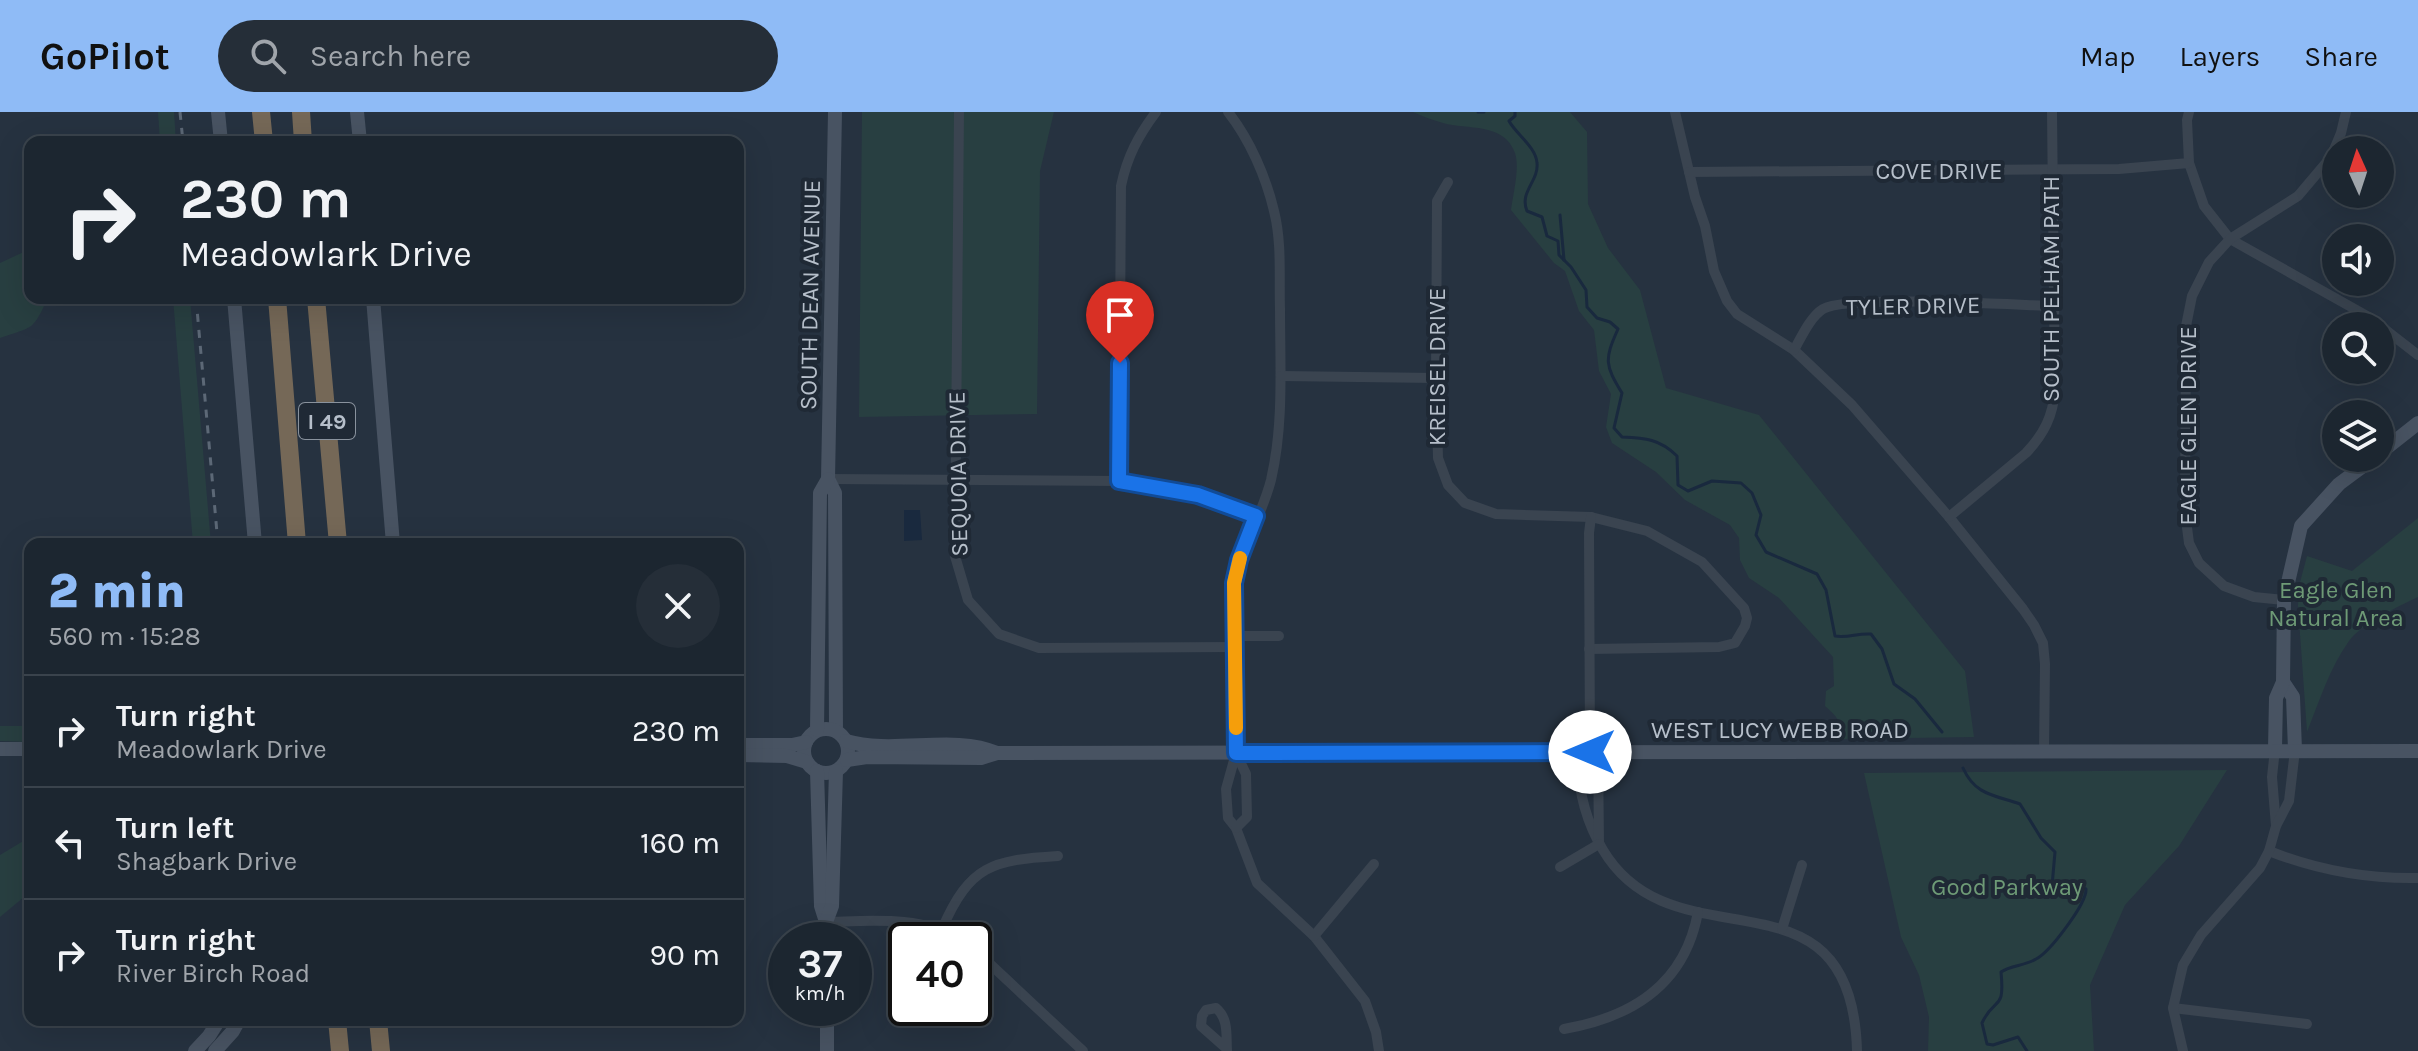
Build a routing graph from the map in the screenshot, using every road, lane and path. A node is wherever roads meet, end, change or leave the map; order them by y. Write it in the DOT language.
graph roads {
  1 [pos="218,112"];
  2 [pos="261,112"];
  3 [pos="301,112"];
  4 [pos="357,112"];
  5 [pos="835,112"];
  6 [pos="959,112"];
  7 [pos="1156,112"];
  8 [pos="1228,112"];
  9 [pos="1675,112"];
  10 [pos="2052,112"];
  11 [pos="2189,112"];
  12 [pos="2346,112"];
  13 [pos="220,136"];
  14 [pos="263,136"];
  15 [pos="303,136"];
  16 [pos="359,136"];
  17 [pos="2189,163"];
  18 [pos="2051,170"];
  19 [pos="1689,172"];
  20 [pos="1448,182"];
  21 [pos="2230,239"];
  22 [pos="235,304"];
  23 [pos="277,304"];
  24 [pos="317,304"];
  25 [pos="373,304"];
  26 [pos="2054,306"];
  27 [pos="1794,350"];
  28 [pos="2418,355"];
  29 [pos="1281,376"];
  30 [pos="1436,378"];
  31 [pos="2418,423"];
  32 [pos="2394,442"];
  33 [pos="2355,472"];
  34 [pos="828,479"];
  35 [pos="954,480"];
  36 [pos="1119,481"];
  37 [pos="1256,516"];
  38 [pos="1591,517"];
  39 [pos="1949,517"];
  40 [pos="254,538"];
  41 [pos="297,538"];
  42 [pos="337,538"];
  43 [pos="393,538"];
  44 [pos="2284,600"];
  45 [pos="1279,636"];
  46 [pos="1234,642"];
  47 [pos="1589,649"];
  48 [pos="2283,682"];
  49 [pos="817,730"];
  50 [pos="841,736"];
  51 [pos="806,742"];
  52 [pos="744,745"];
  53 [pos="0,749"];
  54 [pos="24,749"];
  55 [pos="2275,749"];
  56 [pos="2295,750"];
  57 [pos="2418,751"];
  58 [pos="1589,752"];
  59 [pos="2044,752"];
  60 [pos="997,753"];
  61 [pos="1236,753"];
  62 [pos="744,755"];
  63 [pos="841,765"];
  64 [pos="812,766"];
  65 [pos="2276,826"];
  66 [pos="1236,828"];
  67 [pos="1599,844"];
  68 [pos="2269,851"];
  69 [pos="1058,856"];
  70 [pos="1374,864"];
  71 [pos="1802,865"];
  72 [pos="1560,867"];
  73 [pos="2418,878"];
  74 [pos="1698,912"];
  75 [pos="826,922"];
  76 [pos="894,922"];
  77 [pos="945,922"];
  78 [pos="1782,929"];
  79 [pos="1314,936"];
  80 [pos="992,966"];
  81 [pos="2173,1008"];
  82 [pos="2307,1024"];
  83 [pos="215,1026"];
  84 [pos="236,1026"];
  85 [pos="338,1026"];
  86 [pos="379,1026"];
  87 [pos="827,1026"];
  88 [pos="1564,1029"];
  89 [pos="195,1051"];
  90 [pos="215,1051"];
  91 [pos="340,1051"];
  92 [pos="381,1051"];
  93 [pos="827,1051"];
  94 [pos="1083,1051"];
  95 [pos="1379,1051"];
  96 [pos="1857,1051"];
  97 [pos="2183,1051"];
  1 -- 13 [label="street"];
  2 -- 14 [label="highway"];
  3 -- 15 [label="highway"];
  4 -- 16 [label="street"];
  5 -- 34 [label="street, SOUTH DEAN AVENUE"];
  6 -- 35 [label="street, SEQUOIA DRIVE"];
  7 -- 36 [label="street"];
  8 -- 29 [label="street"];
  9 -- 19 [label="street"];
  10 -- 18 [label="street, SOUTH PELHAM PATH"];
  11 -- 17 [label="street"];
  12 -- 21 [label="street, EAGLE GLEN DRIVE"];
  17 -- 18 [label="street, COVE DRIVE"];
  17 -- 21 [label="street"];
  18 -- 19 [label="street, COVE DRIVE"];
  18 -- 26 [label="street, SOUTH PELHAM PATH"];
  19 -- 27 [label="street"];
  20 -- 30 [label="street, KREISEL DRIVE"];
  21 -- 28 [label="street"];
  21 -- 44 [label="street, EAGLE GLEN DRIVE"];
  22 -- 40 [label="street"];
  23 -- 41 [label="highway, I 49"];
  24 -- 42 [label="highway, I 49"];
  25 -- 43 [label="street"];
  26 -- 27 [label="street, TYLER DRIVE"];
  26 -- 39 [label="street, SOUTH PELHAM PATH"];
  27 -- 39 [label="street"];
  29 -- 30 [label="street"];
  29 -- 37 [label="street"];
  30 -- 38 [label="street, KREISEL DRIVE"];
  31 -- 32 [label="street"];
  33 -- 44 [label="street"];
  34 -- 35 [label="street"];
  34 -- 49 [label="street, SOUTH DEAN AVENUE"];
  34 -- 50 [label="street, SOUTH DEAN AVENUE"];
  35 -- 36 [label="street"];
  35 -- 46 [label="street, SEQUOIA DRIVE"];
  36 -- 37 [label="street"];
  37 -- 46 [label="street"];
  38 -- 47 [label="street"];
  38 -- 47 [label="street, KREISEL DRIVE"];
  39 -- 59 [label="street"];
  44 -- 48 [label="street"];
  45 -- 46 [label="street, SEQUOIA DRIVE"];
  46 -- 61 [label="street"];
  47 -- 58 [label="street"];
  48 -- 55 [label="street"];
  48 -- 56 [label="street"];
  49 -- 50 [label="street"];
  49 -- 51 [label="street"];
  50 -- 60 [label="street, WEST LUCY WEBB ROAD"];
  50 -- 63 [label="street"];
  51 -- 52 [label="street"];
  51 -- 64 [label="street"];
  53 -- 54 [label="street"];
  55 -- 56 [label="street, WEST LUCY WEBB ROAD"];
  55 -- 59 [label="street, WEST LUCY WEBB ROAD"];
  55 -- 65 [label="street"];
  56 -- 57 [label="street, WEST LUCY WEBB ROAD"];
  56 -- 65 [label="street"];
  58 -- 59 [label="street, WEST LUCY WEBB ROAD"];
  58 -- 61 [label="street, WEST LUCY WEBB ROAD"];
  58 -- 67 [label="street"];
  58 -- 67 [label="street"];
  60 -- 61 [label="street, WEST LUCY WEBB ROAD"];
  60 -- 63 [label="street, WEST LUCY WEBB ROAD"];
  61 -- 66 [label="street"];
  61 -- 66 [label="street"];
  62 -- 64 [label="street"];
  63 -- 64 [label="street"];
  63 -- 75 [label="street"];
  64 -- 75 [label="street"];
  65 -- 68 [label="street"];
  66 -- 79 [label="street"];
  67 -- 72 [label="street"];
  67 -- 74 [label="street"];
  68 -- 73 [label="street"];
  68 -- 81 [label="street"];
  69 -- 77 [label="street"];
  70 -- 79 [label="street"];
  71 -- 78 [label="street"];
  74 -- 78 [label="street"];
  74 -- 88 [label="street"];
  75 -- 76 [label="street"];
  78 -- 96 [label="street"];
  79 -- 95 [label="street"];
  80 -- 94 [label="street"];
  81 -- 82 [label="street"];
  81 -- 97 [label="street"];
  83 -- 89 [label="street"];
  84 -- 90 [label="street"];
  85 -- 91 [label="highway"];
  86 -- 92 [label="highway"];
  87 -- 93 [label="street"];
}
